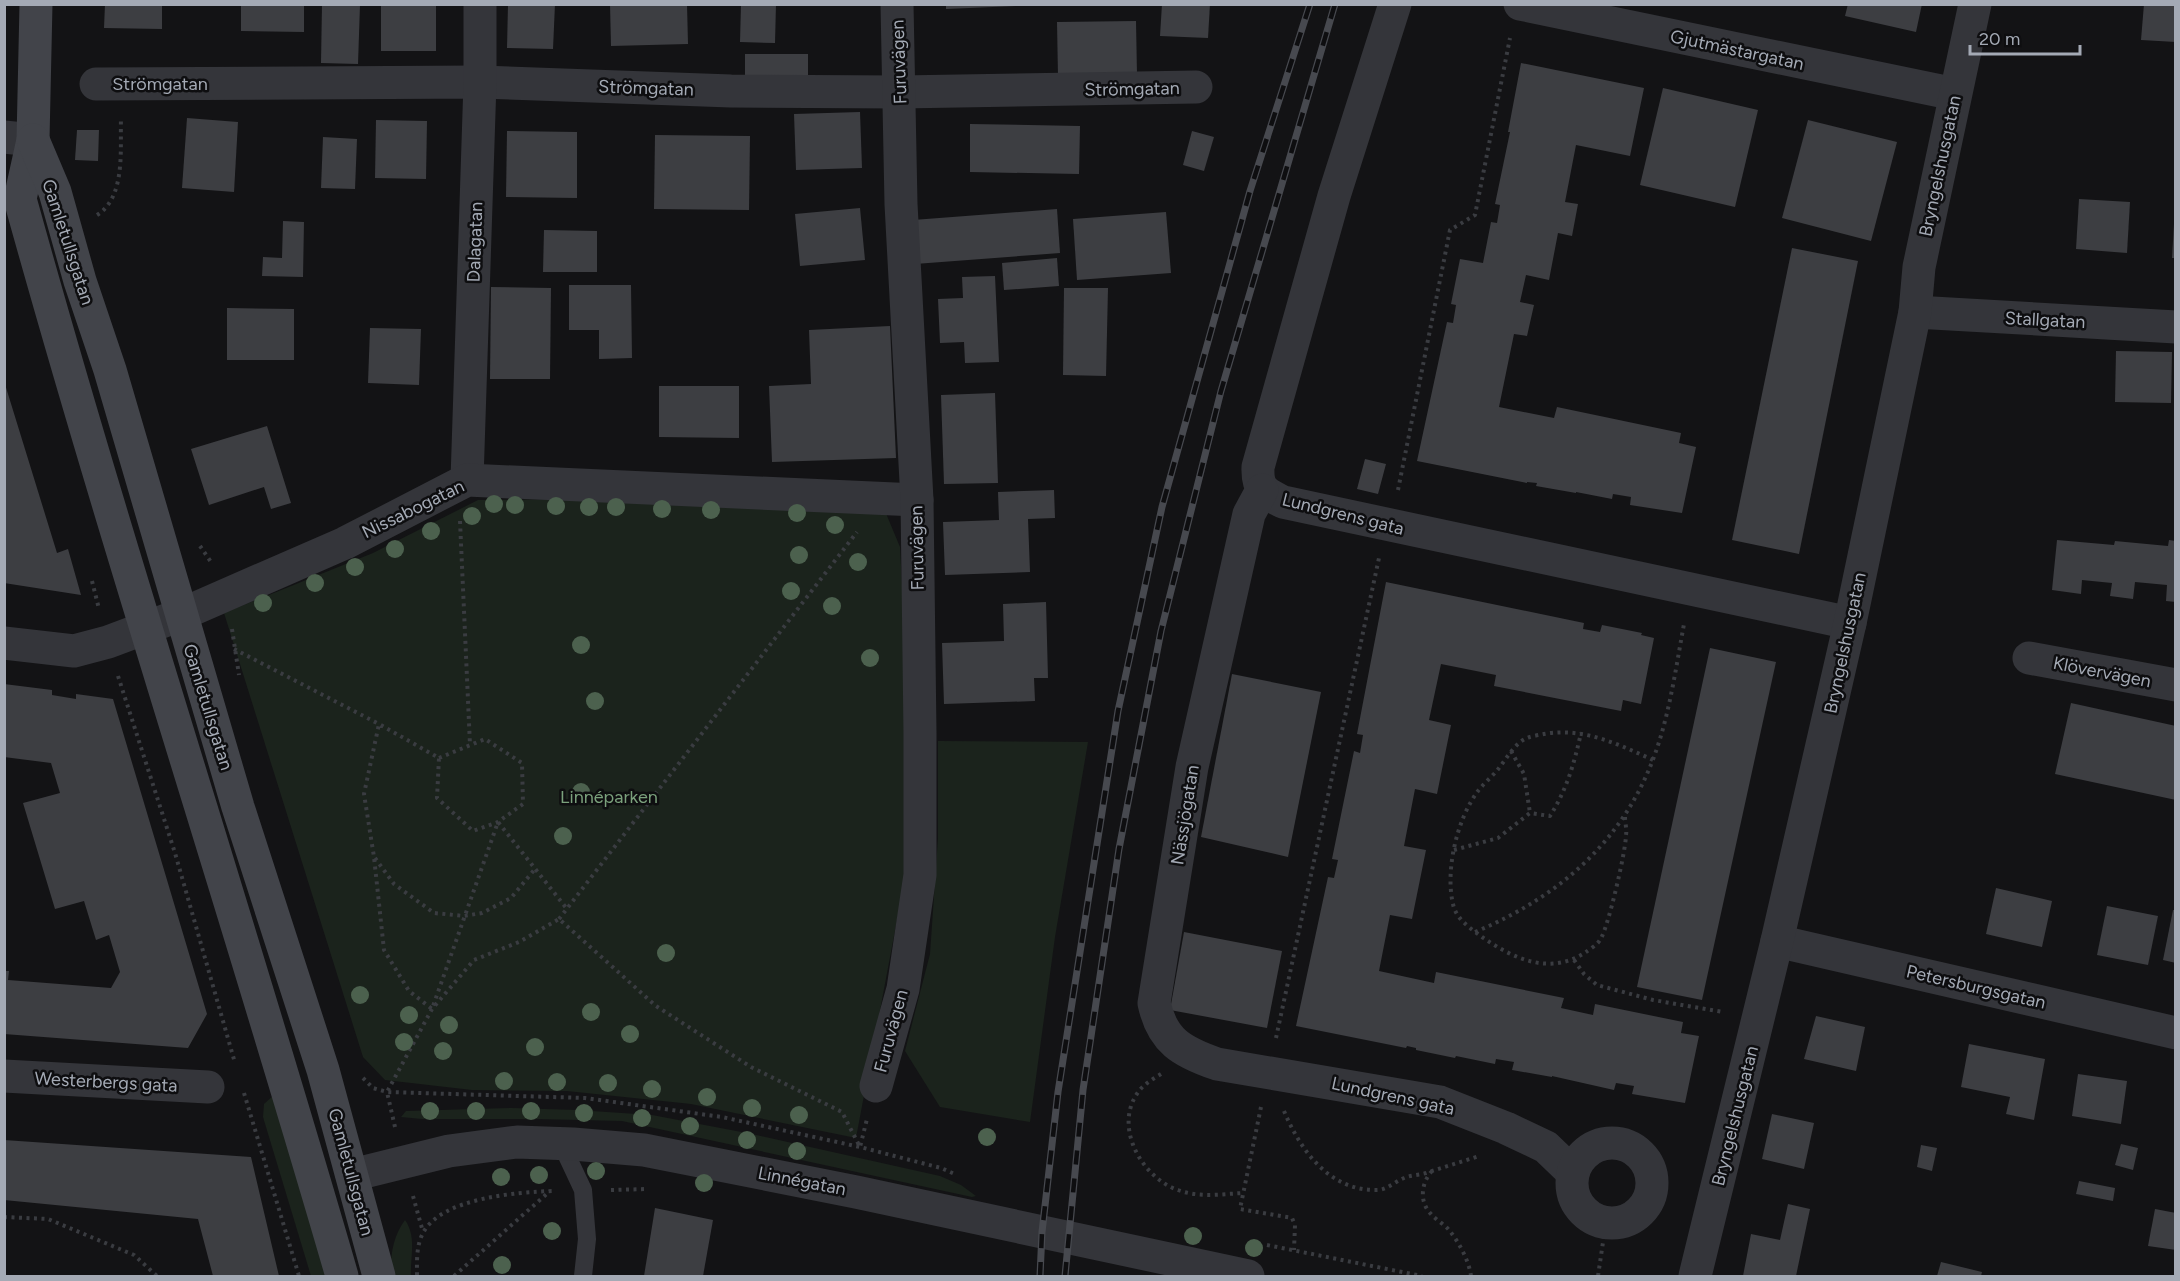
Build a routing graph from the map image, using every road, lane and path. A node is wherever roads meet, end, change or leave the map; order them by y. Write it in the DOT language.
graph roads {
  1 [pos="36,4"];
  2 [pos="480,4"];
  3 [pos="897,4"];
  4 [pos="1395,4"];
  5 [pos="1520,4"];
  6 [pos="1975,4"];
  7 [pos="480,82"];
  8 [pos="96,84"];
  9 [pos="1196,87"];
  10 [pos="900,92"];
  11 [pos="1955,94"];
  12 [pos="19,139"];
  13 [pos="1915,312"];
  14 [pos="2175,327"];
  15 [pos="458,485"];
  16 [pos="1262,490"];
  17 [pos="883,498"];
  18 [pos="917,500"];
  19 [pos="91,577"];
  20 [pos="180,615"];
  21 [pos="1850,623"];
  22 [pos="1684,624"];
  23 [pos="146,627"];
  24 [pos="108,642"];
  25 [pos="4,643"];
  26 [pos="234,649"];
  27 [pos="2029,658"];
  28 [pos="2175,685"];
  29 [pos="379,724"];
  30 [pos="1581,733"];
  31 [pos="470,746"];
  32 [pos="1511,751"];
  33 [pos="440,758"];
  34 [pos="1653,760"];
  35 [pos="1530,813"];
  36 [pos="1625,817"];
  37 [pos="498,822"];
  38 [pos="1454,850"];
  39 [pos="374,857"];
  40 [pos="535,869"];
  41 [pos="567,909"];
  42 [pos="464,916"];
  43 [pos="559,919"];
  44 [pos="1475,932"];
  45 [pos="1777,941"];
  46 [pos="1574,960"];
  47 [pos="432,1009"];
  48 [pos="1727,1012"];
  49 [pos="2175,1034"];
  50 [pos="1192,1055"];
  51 [pos="1268,1071"];
  52 [pos="238,1073"];
  53 [pos="4,1076"];
  54 [pos="241,1084"];
  55 [pos="876,1086"];
  56 [pos="208,1087"];
  57 [pos="387,1092"];
  58 [pos="1530,1140"];
  59 [pos="561,1143"];
  60 [pos="1432,1171"];
  61 [pos="1573,1173"];
  62 [pos="352,1175"];
  63 [pos="653,1189"];
  64 [pos="550,1191"];
  65 [pos="583,1191"];
  66 [pos="1243,1193"];
  67 [pos="4,1217"];
  68 [pos="1606,1222"];
  69 [pos="1294,1250"];
  70 [pos="1117,1262"];
  71 [pos="157,1276"];
  72 [pos="299,1276"];
  73 [pos="342,1276"];
  74 [pos="379,1276"];
  75 [pos="417,1276"];
  76 [pos="454,1276"];
  77 [pos="583,1276"];
  78 [pos="1248,1276"];
  79 [pos="1471,1276"];
  80 [pos="1598,1276"];
  81 [pos="1695,1276"];
  1 -- 12 [label="street, Gamletullsgatan"];
  2 -- 7 [label="street, Dalagatan"];
  3 -- 10 [label="street, Furuvägen"];
  4 -- 16 [label="street, Lundgrens gata"];
  5 -- 11 [label="street, Gjutmästargatan"];
  6 -- 11 [label="street, Bryngelshusgatan"];
  7 -- 8 [label="street, Strömgatan"];
  7 -- 10 [label="street, Strömgatan"];
  7 -- 15 [label="street, Dalagatan"];
  9 -- 10 [label="street, Strömgatan"];
  10 -- 18 [label="street, Furuvägen"];
  11 -- 13 [label="street, Bryngelshusgatan"];
  12 -- 20 [label="street, Gamletullsgatan"];
  12 -- 23 [label="street, Gamletullsgatan"];
  13 -- 14 [label="street, Stallgatan"];
  13 -- 21 [label="street, Bryngelshusgatan"];
  15 -- 17 [label="street, Nissabogatan"];
  15 -- 20 [label="street, Nissabogatan"];
  15 -- 31 [label="path"];
  16 -- 21 [label="street, Lundgrens gata"];
  16 -- 50 [label="street, Nässjögatan"];
  17 -- 18 [label="street, Nissabogatan"];
  17 -- 41 [label="path"];
  18 -- 55 [label="street, Furuvägen"];
  19 -- 24 [label="path"];
  20 -- 23 [label="street, Nissabogatan"];
  20 -- 62 [label="street, Gamletullsgatan"];
  21 -- 45 [label="street, Bryngelshusgatan"];
  22 -- 34 [label="path"];
  23 -- 24 [label="street, Nissabogatan"];
  23 -- 73 [label="street, Gamletullsgatan"];
  24 -- 25 [label="street, Nissabogatan"];
  24 -- 52 [label="path"];
  26 -- 29 [label="path"];
  27 -- 28 [label="street, Klövervägen"];
  29 -- 33 [label="path"];
  29 -- 39 [label="path"];
  30 -- 32 [label="path"];
  30 -- 34 [label="path"];
  30 -- 35 [label="path"];
  31 -- 33 [label="path"];
  31 -- 37 [label="path"];
  32 -- 35 [label="path"];
  32 -- 38 [label="path"];
  33 -- 37 [label="path"];
  34 -- 36 [label="path"];
  35 -- 38 [label="path"];
  36 -- 44 [label="path"];
  36 -- 46 [label="path"];
  37 -- 40 [label="path"];
  37 -- 42 [label="path"];
  38 -- 44 [label="path"];
  39 -- 42 [label="path"];
  39 -- 47 [label="path"];
  40 -- 41 [label="path"];
  40 -- 42 [label="path"];
  41 -- 43 [label="path"];
  42 -- 47 [label="path"];
  43 -- 47 [label="path"];
  43 -- 55 [label="path"];
  44 -- 46 [label="path"];
  45 -- 49 [label="street, Petersburgsgatan"];
  45 -- 81 [label="street, Bryngelshusgatan"];
  46 -- 48 [label="path"];
  47 -- 57 [label="path"];
  50 -- 51 [label="street, Nässjögatan"];
  50 -- 66 [label="path"];
  51 -- 58 [label="street, Lundgrens gata"];
  51 -- 60 [label="path"];
  51 -- 66 [label="path"];
  53 -- 56 [label="street, Westerbergs gata"];
  54 -- 72 [label="path"];
  58 -- 60 [label="path"];
  58 -- 61 [label="street, Lundgrens gata"];
  59 -- 62 [label="street, Linnégatan"];
  59 -- 65 [label="lane"];
  59 -- 70 [label="street, Linnégatan"];
  60 -- 79 [label="path"];
  61 -- 68 [label="street"];
  61 -- 68 [label="street"];
  62 -- 74 [label="street, Gamletullsgatan"];
  63 -- 65 [label="path"];
  64 -- 65 [label="path"];
  64 -- 75 [label="path"];
  64 -- 76 [label="path"];
  65 -- 77 [label="lane"];
  66 -- 69 [label="path"];
  67 -- 71 [label="path"];
  68 -- 80 [label="path"];
  70 -- 78 [label="street, Linnégatan"];
}
